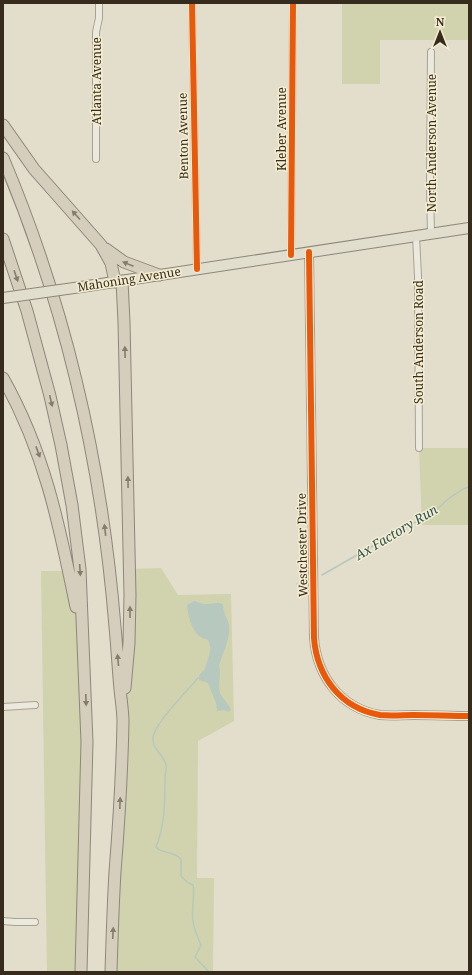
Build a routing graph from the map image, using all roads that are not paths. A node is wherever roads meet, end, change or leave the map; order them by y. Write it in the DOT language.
graph roads {
  1 [pos="99,3"];
  2 [pos="192,3"];
  3 [pos="293,3"];
  4 [pos="431,52"];
  5 [pos="3,125"];
  6 [pos="3,158"];
  7 [pos="96,159"];
  8 [pos="469,228"];
  9 [pos="431,234"];
  10 [pos="416,236"];
  11 [pos="3,239"];
  12 [pos="101,245"];
  13 [pos="309,252"];
  14 [pos="291,255"];
  15 [pos="197,269"];
  16 [pos="158,275"];
  17 [pos="119,281"];
  18 [pos="3,298"];
  19 [pos="3,378"];
  20 [pos="419,448"];
  21 [pos="83,638"];
  22 [pos="35,705"];
  23 [pos="3,707"];
  24 [pos="469,716"];
  25 [pos="123,721"];
  26 [pos="3,921"];
  27 [pos="35,922"];
  28 [pos="81,972"];
  29 [pos="111,972"];
  1 -- 7 [label="street, Atlanta Avenue"];
  2 -- 15 [label="street, Benton Avenue"];
  3 -- 14 [label="street, Kleber Avenue"];
  4 -- 9 [label="street, North Anderson Avenue"];
  12 -- 5 [label="highway, one-way"];
  25 -- 6 [label="highway, one-way"];
  8 -- 9 [label="main road, Mahoning Avenue"];
  9 -- 10 [label="main road, Mahoning Avenue"];
  10 -- 13 [label="main road, Mahoning Avenue"];
  10 -- 20 [label="street, South Anderson Road"];
  11 -- 21 [label="highway, one-way"];
  16 -- 12 [label="highway, one-way"];
  12 -- 17 [label="highway"];
  13 -- 14 [label="main road, Mahoning Avenue"];
  13 -- 24 [label="street, Westchester Drive"];
  14 -- 15 [label="main road, Mahoning Avenue"];
  15 -- 16 [label="main road, Mahoning Avenue"];
  16 -- 17 [label="main road, Mahoning Avenue"];
  17 -- 18 [label="main road, Mahoning Avenue, bridge"];
  25 -- 17 [label="highway, one-way"];
  19 -- 21 [label="highway, one-way"];
  21 -- 28 [label="highway, one-way"];
  22 -- 23 [label="street"];
  29 -- 25 [label="highway, one-way"];
  26 -- 27 [label="street"];
}
